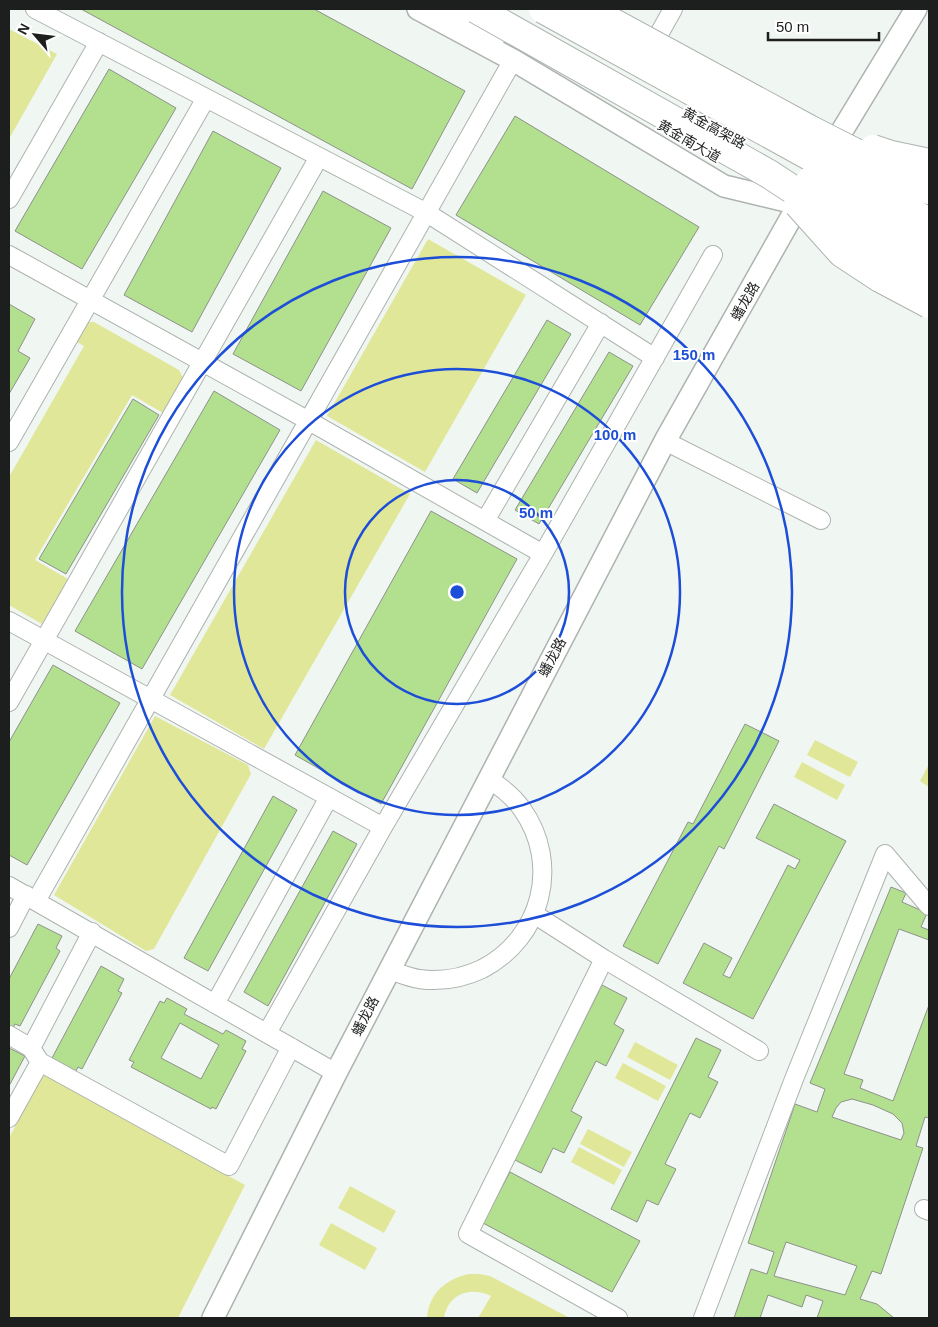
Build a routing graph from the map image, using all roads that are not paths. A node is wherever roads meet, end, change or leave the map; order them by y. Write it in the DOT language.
graph roads {
  1 [pos="35,9"];
  2 [pos="418,9"];
  3 [pos="455,9"];
  4 [pos="476,9"];
  5 [pos="498,9"];
  6 [pos="543,9"];
  7 [pos="567,9"];
  8 [pos="673,9"];
  9 [pos="916,9"];
  10 [pos="602,15"];
  11 [pos="659,34"];
  12 [pos="99,42"];
  13 [pos="513,60"];
  14 [pos="572,75"];
  15 [pos="206,98"];
  16 [pos="809,129"];
  17 [pos="319,157"];
  18 [pos="825,159"];
  19 [pos="929,163"];
  20 [pos="769,174"];
  21 [pos="929,190"];
  22 [pos="9,198"];
  23 [pos="800,204"];
  24 [pos="426,213"];
  25 [pos="929,215"];
  26 [pos="929,222"];
  27 [pos="929,247"];
  28 [pos="9,255"];
  29 [pos="713,255"];
  30 [pos="929,261"];
  31 [pos="929,275"];
  32 [pos="90,300"];
  33 [pos="929,304"];
  34 [pos="601,323"];
  35 [pos="656,358"];
  36 [pos="202,362"];
  37 [pos="309,421"];
  38 [pos="665,441"];
  39 [pos="9,442"];
  40 [pos="821,520"];
  41 [pos="485,521"];
  42 [pos="543,554"];
  43 [pos="9,621"];
  44 [pos="44,640"];
  45 [pos="151,699"];
  46 [pos="9,702"];
  47 [pos="488,778"];
  48 [pos="329,797"];
  49 [pos="383,827"];
  50 [pos="9,886"];
  51 [pos="31,898"];
  52 [pos="929,906"];
  53 [pos="534,914"];
  54 [pos="9,928"];
  55 [pos="92,932"];
  56 [pos="604,959"];
  57 [pos="389,970"];
  58 [pos="215,1004"];
  59 [pos="267,1033"];
  60 [pos="9,1035"];
  61 [pos="291,1047"];
  62 [pos="759,1051"];
  63 [pos="36,1055"];
  64 [pos="336,1073"];
  65 [pos="9,1118"];
  66 [pos="213,1318"];
  67 [pos="618,1318"];
  68 [pos="703,1318"];
  1 -- 12 [label="street"];
  2 -- 13 [label="street"];
  3 -- 14 [label="main road, 黄金南大道"];
  4 -- 20 [label="main road, bridge"];
  5 -- 27 [label="main road, 黄金高架路, bridge"];
  6 -- 26 [label="main road, 黄金高架路, bridge"];
  7 -- 10 [label="main road"];
  8 -- 11 [label="street"];
  9 -- 18 [label="street, 蟠龙路"];
  10 -- 11 [label="street"];
  10 -- 14 [label="main road"];
  10 -- 16 [label="main road, bridge"];
  10 -- 18 [label="main road"];
  11 -- 18 [label="street"];
  12 -- 15 [label="street"];
  12 -- 22 [label="street"];
  13 -- 23 [label="street"];
  13 -- 24 [label="street"];
  14 -- 23 [label="main road, 黄金南大道"];
  15 -- 17 [label="street"];
  15 -- 32 [label="street"];
  16 -- 19 [label="main road, bridge"];
  16 -- 21 [label="main road, bridge"];
  17 -- 24 [label="street"];
  17 -- 36 [label="street"];
  18 -- 23 [label="street, 蟠龙路"];
  18 -- 25 [label="main road"];
  20 -- 31 [label="main road, bridge"];
  20 -- 33 [label="main road, bridge"];
  23 -- 30 [label="main road, 黄金南大道"];
  23 -- 38 [label="street, 蟠龙路"];
  24 -- 34 [label="street"];
  24 -- 37 [label="street"];
  28 -- 32 [label="street"];
  29 -- 35 [label="street"];
  32 -- 36 [label="street"];
  32 -- 39 [label="street"];
  34 -- 35 [label="street"];
  34 -- 41 [label="street"];
  35 -- 42 [label="street"];
  36 -- 37 [label="street"];
  36 -- 44 [label="street"];
  37 -- 41 [label="street"];
  37 -- 45 [label="street"];
  38 -- 40 [label="street"];
  38 -- 47 [label="street, 蟠龙路"];
  41 -- 42 [label="street"];
  42 -- 49 [label="street"];
  43 -- 44 [label="street"];
  44 -- 45 [label="street"];
  44 -- 46 [label="street"];
  45 -- 48 [label="street"];
  45 -- 51 [label="street"];
  47 -- 53 [label="street"];
  47 -- 57 [label="street, 蟠龙路"];
  48 -- 49 [label="street"];
  48 -- 58 [label="street"];
  49 -- 59 [label="street"];
  50 -- 51 [label="street"];
  51 -- 54 [label="street"];
  51 -- 55 [label="street"];
  52 -- 68 [label="street"];
  53 -- 56 [label="street"];
  53 -- 57 [label="street"];
  55 -- 58 [label="street"];
  55 -- 63 [label="street"];
  56 -- 62 [label="street"];
  56 -- 67 [label="street"];
  57 -- 64 [label="street, 蟠龙路"];
  58 -- 59 [label="street"];
  59 -- 61 [label="street"];
  60 -- 63 [label="street"];
  61 -- 63 [label="street"];
  61 -- 64 [label="street"];
  63 -- 65 [label="street"];
  64 -- 66 [label="street, 蟠龙路"];
}
